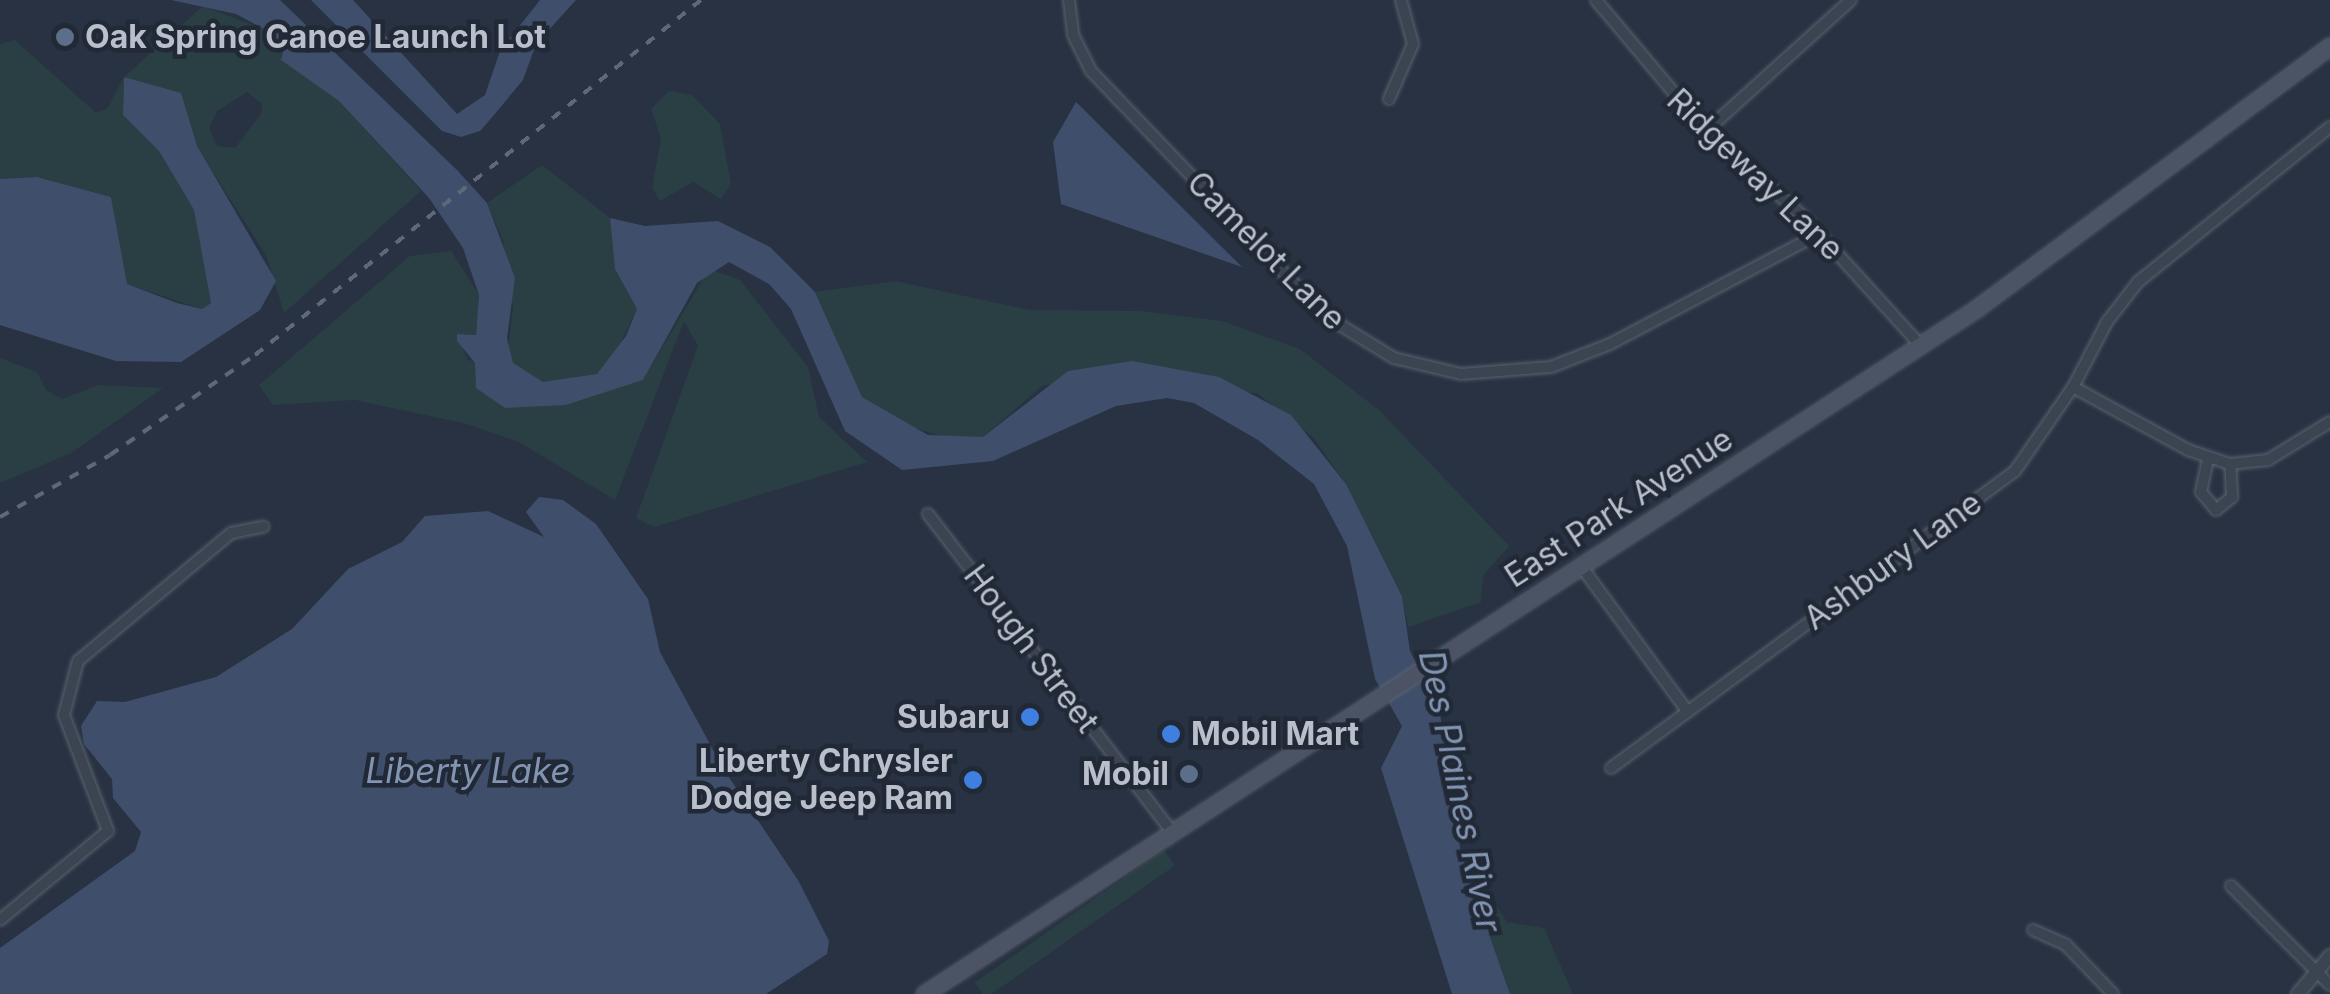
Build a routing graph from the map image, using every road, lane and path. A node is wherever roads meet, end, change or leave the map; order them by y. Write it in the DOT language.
graph roads {
  1 [pos="1070,0"];
  2 [pos="1402,0"];
  3 [pos="1596,0"];
  4 [pos="1851,0"];
  5 [pos="2330,46"];
  6 [pos="1389,99"];
  7 [pos="2330,127"];
  8 [pos="1706,131"];
  9 [pos="1819,234"];
  10 [pos="1920,344"];
  11 [pos="2073,388"];
  12 [pos="2330,422"];
  13 [pos="2208,459"];
  14 [pos="2230,464"];
  15 [pos="928,514"];
  16 [pos="263,528"];
  17 [pos="1581,566"];
  18 [pos="1688,712"];
  19 [pos="1611,768"];
  20 [pos="1171,832"];
  21 [pos="2231,886"];
  22 [pos="0,920"];
  23 [pos="2033,930"];
  24 [pos="2330,956"];
  25 [pos="2315,973"];
  26 [pos="2330,985"];
  27 [pos="924,994"];
  28 [pos="2113,994"];
  29 [pos="2298,994"];
  1 -- 9 [label="street, Camelot Lane"];
  2 -- 6 [label="street"];
  3 -- 8 [label="street, Ridgeway Lane"];
  4 -- 8 [label="street"];
  5 -- 10 [label="main road, East Park Avenue"];
  7 -- 11 [label="street, Ashbury Lane"];
  8 -- 9 [label="street, Ridgeway Lane"];
  9 -- 10 [label="street, Ridgeway Lane"];
  10 -- 17 [label="main road, East Park Avenue"];
  11 -- 13 [label="street"];
  11 -- 18 [label="street, Ashbury Lane"];
  12 -- 14 [label="street"];
  13 -- 14 [label="street"];
  13 -- 14 [label="street"];
  15 -- 20 [label="street, Hough Street"];
  16 -- 22 [label="street"];
  17 -- 18 [label="street"];
  17 -- 20 [label="main road, East Park Avenue"];
  18 -- 19 [label="street, Ashbury Lane"];
  20 -- 27 [label="main road, East Park Avenue"];
  21 -- 25 [label="street"];
  23 -- 28 [label="street"];
  24 -- 25 [label="street"];
  25 -- 26 [label="street"];
  25 -- 29 [label="street"];
}
